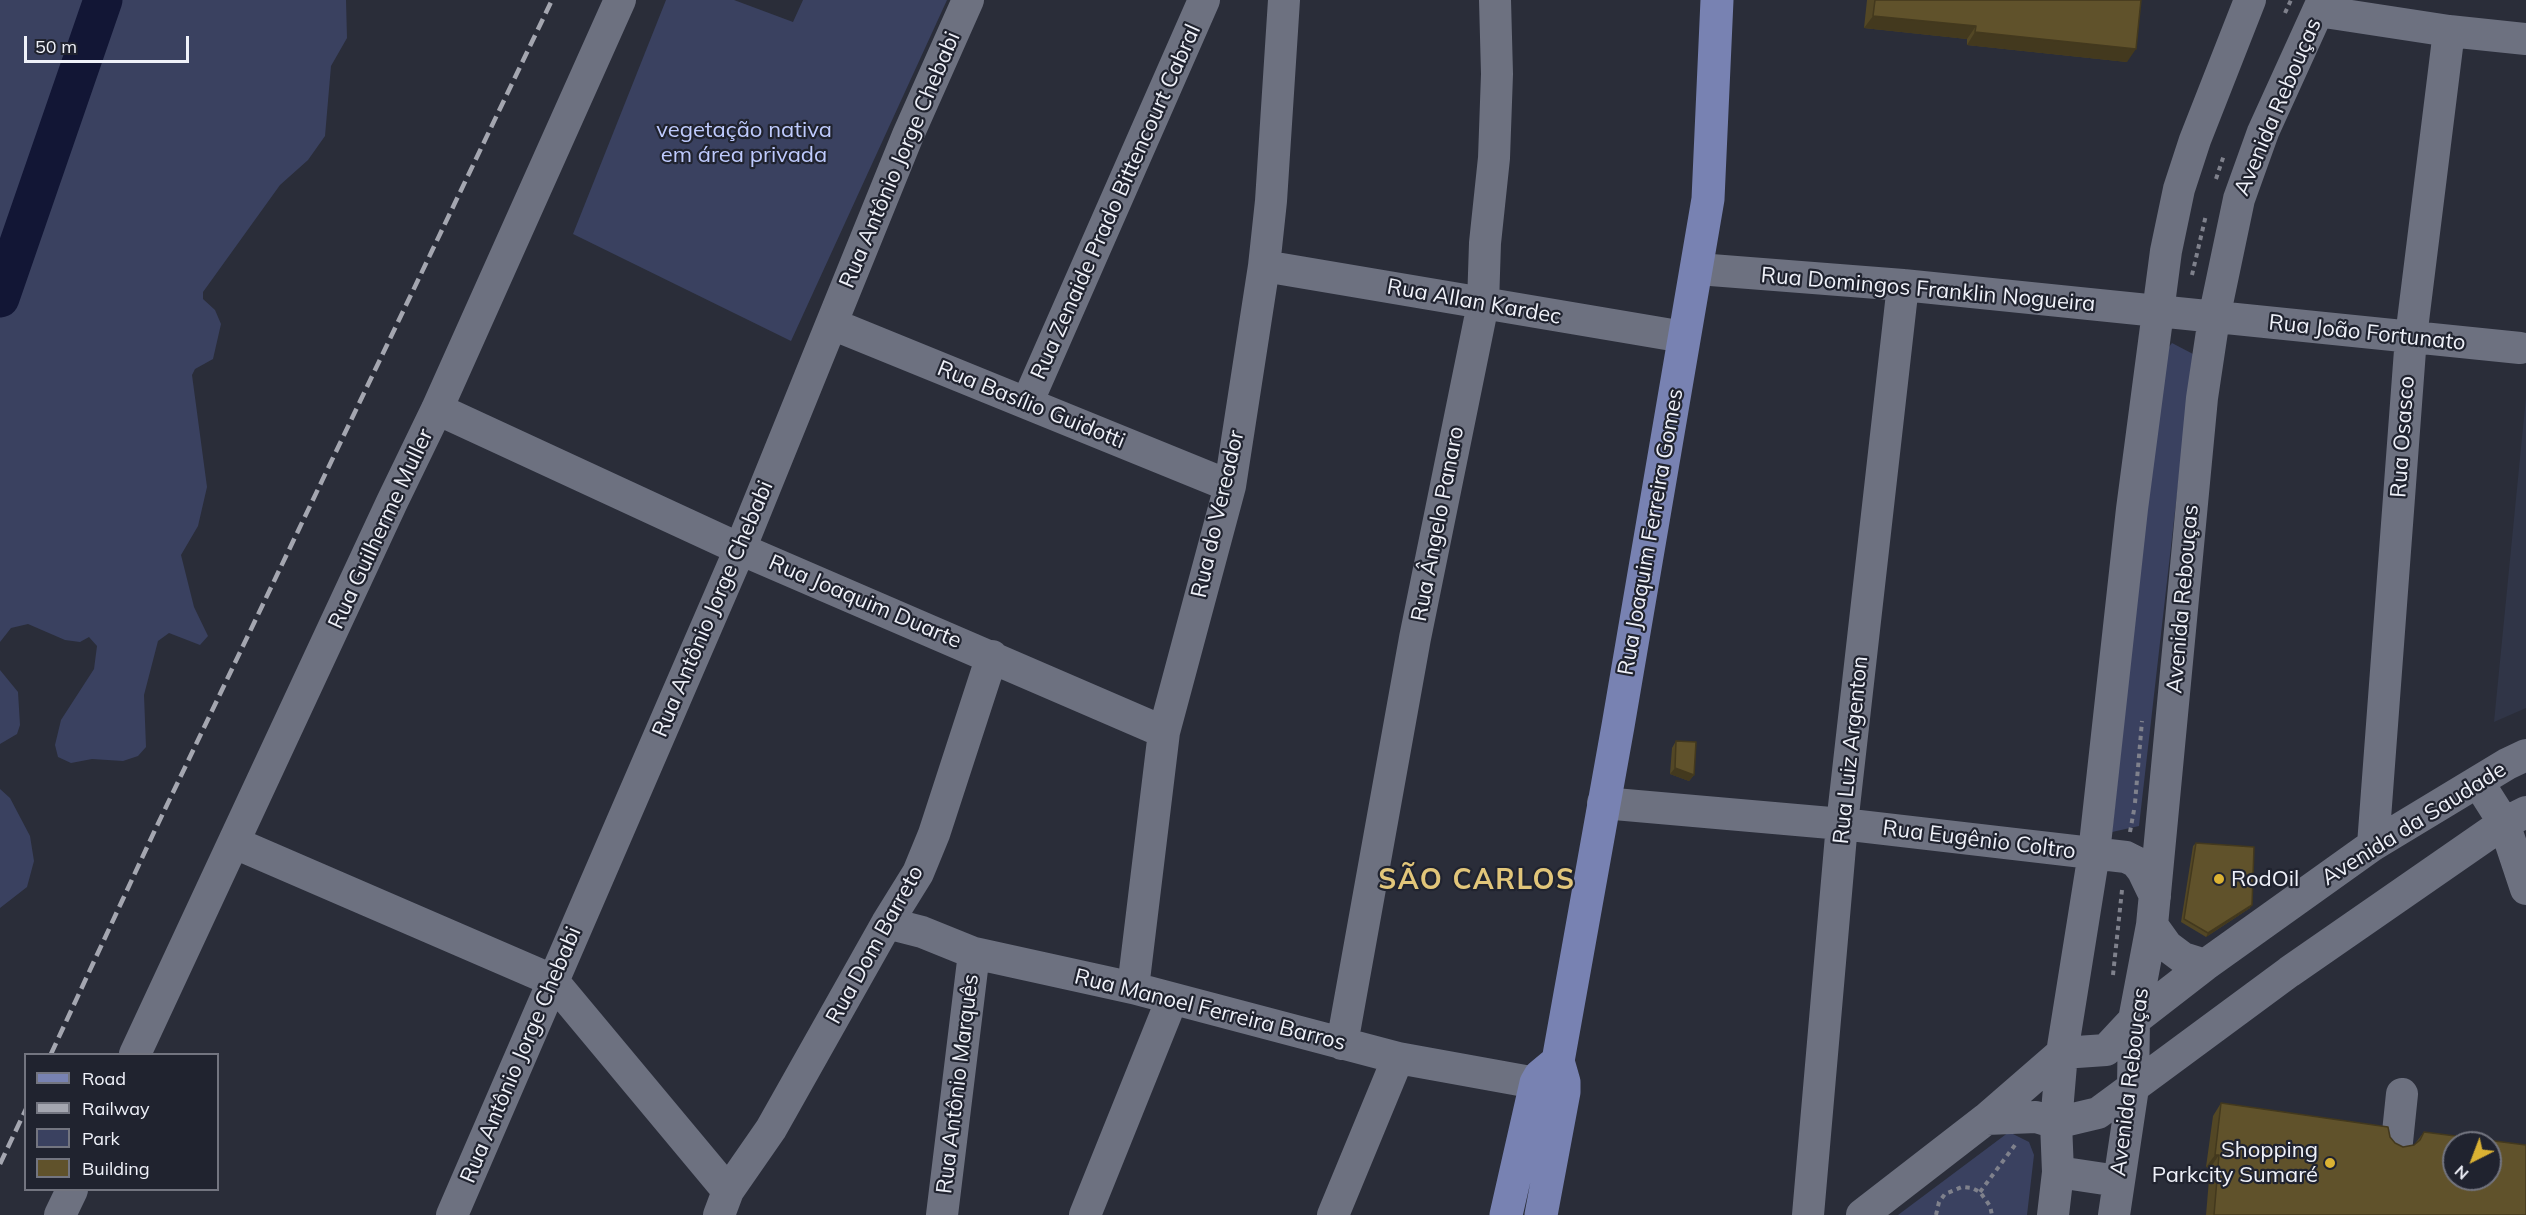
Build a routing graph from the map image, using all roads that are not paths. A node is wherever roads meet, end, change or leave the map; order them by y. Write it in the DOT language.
graph roads {
  1 [pos="620,0"];
  2 [pos="968,0"];
  3 [pos="1204,0"];
  4 [pos="1284,0"];
  5 [pos="1495,0"];
  6 [pos="1717,0"];
  7 [pos="2250,0"];
  8 [pos="2320,6"];
  9 [pos="2449,31"];
  10 [pos="2526,39"];
  11 [pos="1264,266"];
  12 [pos="1698,269"];
  13 [pos="1903,285"];
  14 [pos="1483,304"];
  15 [pos="2157,311"];
  16 [pos="2214,318"];
  17 [pos="832,324"];
  18 [pos="1684,337"];
  19 [pos="2411,337"];
  20 [pos="2520,348"];
  21 [pos="1027,403"];
  22 [pos="437,409"];
  23 [pos="1230,486"];
  24 [pos="740,549"];
  25 [pos="992,656"];
  26 [pos="1164,732"];
  27 [pos="2526,755"];
  28 [pos="2478,782"];
  29 [pos="1603,803"];
  30 [pos="2515,818"];
  31 [pos="1842,824"];
  32 [pos="235,843"];
  33 [pos="2373,845"];
  34 [pos="2094,853"];
  35 [pos="2526,888"];
  36 [pos="2153,910"];
  37 [pos="887,923"];
  38 [pos="974,953"];
  39 [pos="2205,965"];
  40 [pos="552,980"];
  41 [pos="1133,988"];
  42 [pos="1172,999"];
  43 [pos="2134,1020"];
  44 [pos="1342,1044"];
  45 [pos="135,1053"];
  46 [pos="2062,1053"];
  47 [pos="1398,1058"];
  48 [pos="1547,1072"];
  49 [pos="2133,1088"];
  50 [pos="2402,1094"];
  51 [pos="1986,1119"];
  52 [pos="2046,1120"];
  53 [pos="2397,1142"];
  54 [pos="2058,1172"];
  55 [pos="2118,1181"];
  56 [pos="72,1191"];
  57 [pos="724,1203"];
  58 [pos="60,1215"];
  59 [pos="452,1215"];
  60 [pos="942,1215"];
  61 [pos="1085,1215"];
  62 [pos="1333,1215"];
  63 [pos="1506,1215"];
  64 [pos="1541,1215"];
  65 [pos="1808,1215"];
  66 [pos="1862,1215"];
  67 [pos="2053,1215"];
  68 [pos="2114,1215"];
  1 -- 22 [label="street, Rua Guilherme Muller"];
  2 -- 17 [label="street, Rua Antônio Jorge Chebabi"];
  3 -- 21 [label="street, Rua Zenaide Prado Bittencourt Cabral"];
  4 -- 11 [label="street, Rua do Vereador"];
  5 -- 14 [label="street, Rua Ângelo Panaro"];
  6 -- 12 [label="main road, Rua Joaquim Ferreira Gomes"];
  7 -- 15 [label="street"];
  8 -- 9 [label="street"];
  8 -- 16 [label="street, Avenida Rebouças"];
  9 -- 10 [label="street"];
  9 -- 19 [label="street, Rua Osasco"];
  11 -- 14 [label="street, Rua Allan Kardec"];
  11 -- 23 [label="street, Rua do Vereador"];
  12 -- 13 [label="street, Rua Domingos Franklin Nogueira"];
  12 -- 18 [label="main road, Rua Joaquim Ferreira Gomes"];
  13 -- 15 [label="street, Rua Domingos Franklin Nogueira"];
  13 -- 31 [label="street, Rua Luiz Argenton"];
  14 -- 18 [label="street, Rua Allan Kardec"];
  14 -- 44 [label="street, Rua Ângelo Panaro"];
  15 -- 16 [label="street, Rua Domingos Franklin Nogueira"];
  15 -- 34 [label="street"];
  16 -- 19 [label="street, Rua João Fortunato"];
  16 -- 36 [label="street, Avenida Rebouças"];
  17 -- 21 [label="street, Rua Basílio Guidotti"];
  17 -- 24 [label="street, Rua Antônio Jorge Chebabi"];
  18 -- 29 [label="main road, Rua Joaquim Ferreira Gomes"];
  19 -- 20 [label="street, Rua João Fortunato"];
  19 -- 33 [label="street, Rua Osasco"];
  21 -- 23 [label="street, Rua Basílio Guidotti"];
  22 -- 24 [label="street, Rua Joaquim Duarte"];
  22 -- 32 [label="street, Rua Guilherme Muller"];
  23 -- 26 [label="street, Rua do Vereador"];
  24 -- 25 [label="street, Rua Joaquim Duarte"];
  24 -- 40 [label="street, Rua Antônio Jorge Chebabi"];
  25 -- 26 [label="street, Rua Joaquim Duarte"];
  25 -- 37 [label="street, Rua Dom Barreto"];
  26 -- 41 [label="street, Rua do Vereador"];
  27 -- 28 [label="street, Avenida da Saudade"];
  28 -- 30 [label="street"];
  28 -- 33 [label="street, Avenida da Saudade"];
  29 -- 31 [label="street, Rua Eugênio Coltro"];
  29 -- 48 [label="main road, Rua Joaquim Ferreira Gomes"];
  30 -- 35 [label="street"];
  30 -- 49 [label="street, Avenida da Saudade"];
  31 -- 34 [label="street, Rua Eugênio Coltro"];
  31 -- 65 [label="street, Rua Luiz Argenton"];
  32 -- 40 [label="street"];
  32 -- 45 [label="street, Rua Guilherme Muller"];
  33 -- 39 [label="street, Avenida da Saudade"];
  34 -- 36 [label="street, Rua Eugênio Coltro"];
  34 -- 46 [label="street"];
  36 -- 39 [label="street, Rua Eugênio Coltro"];
  36 -- 43 [label="street, Avenida Rebouças"];
  37 -- 38 [label="street, Rua Manoel Ferreira Barros"];
  37 -- 57 [label="street, Rua Dom Barreto"];
  38 -- 41 [label="street, Rua Manoel Ferreira Barros"];
  38 -- 60 [label="street, Rua Antônio Marquês"];
  39 -- 43 [label="street, Avenida da Saudade"];
  40 -- 57 [label="street"];
  40 -- 59 [label="street, Rua Antônio Jorge Chebabi"];
  41 -- 42 [label="street, Rua Manoel Ferreira Barros"];
  42 -- 44 [label="street, Rua Manoel Ferreira Barros"];
  42 -- 61 [label="street"];
  43 -- 46 [label="street, Avenida da Saudade"];
  43 -- 49 [label="street, Avenida Rebouças"];
  44 -- 47 [label="street, Rua Manoel Ferreira Barros"];
  46 -- 51 [label="street"];
  46 -- 52 [label="street"];
  47 -- 48 [label="street, Rua Manoel Ferreira Barros"];
  47 -- 62 [label="street"];
  48 -- 63 [label="main road, Rua Joaquim Ferreira Gomes"];
  48 -- 64 [label="main road, Rua Joaquim Ferreira Gomes"];
  49 -- 52 [label="street, Avenida da Saudade"];
  49 -- 55 [label="street, Avenida Rebouças"];
  50 -- 53 [label="street"];
  51 -- 52 [label="street, Avenida da Saudade"];
  51 -- 66 [label="street"];
  52 -- 54 [label="street"];
  54 -- 55 [label="street"];
  54 -- 67 [label="street"];
  55 -- 68 [label="street, Avenida Rebouças"];
  56 -- 58 [label="street"];
}
